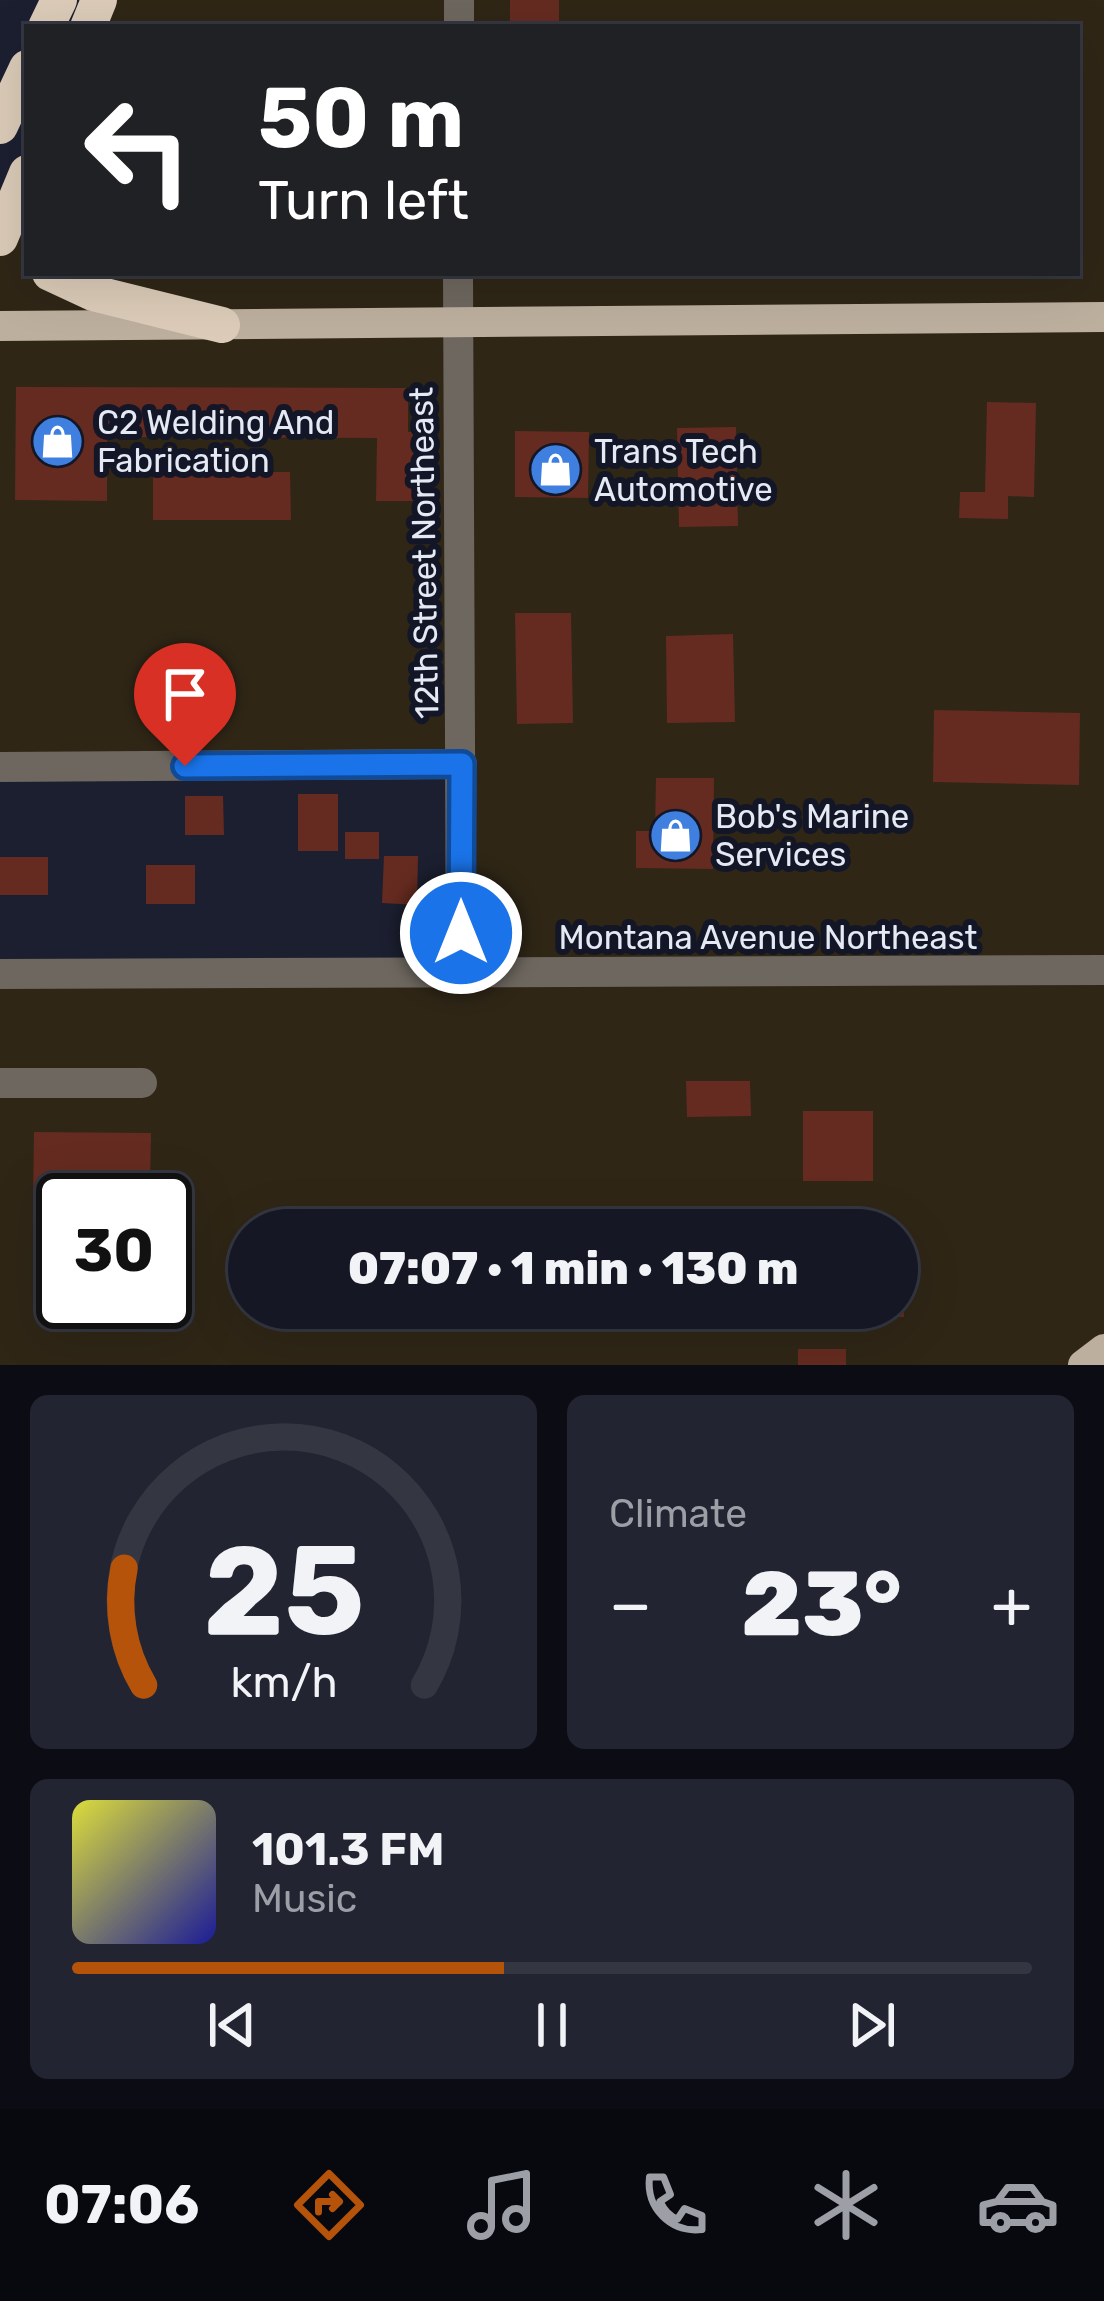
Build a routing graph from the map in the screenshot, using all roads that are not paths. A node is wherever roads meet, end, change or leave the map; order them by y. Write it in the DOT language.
graph roads {
  1 [pos="24,74"];
  2 [pos="0,126"];
  3 [pos="22,185"];
  4 [pos="0,238"];
  5 [pos="56,276"];
  6 [pos="458,276"];
  7 [pos="1104,317"];
  8 [pos="458,324"];
  9 [pos="0,326"];
  10 [pos="222,326"];
  11 [pos="462,764"];
  12 [pos="0,766"];
  13 [pos="1104,970"];
  14 [pos="0,974"];
  15 [pos="461,976"];
  16 [pos="0,1083"];
  17 [pos="142,1083"];
  18 [pos="1104,1349"];
  19 [pos="1083,1365"];
  1 -- 2 [label="highway"];
  3 -- 4 [label="highway"];
  5 -- 10 [label="highway"];
  6 -- 8 [label="street, 12th Street Northeast"];
  7 -- 8 [label="main road"];
  8 -- 10 [label="main road"];
  8 -- 11 [label="street, 12th Street Northeast"];
  9 -- 10 [label="main road"];
  11 -- 12 [label="street"];
  11 -- 15 [label="street, 12th Street Northeast"];
  13 -- 15 [label="street, Montana Avenue Northeast"];
  14 -- 15 [label="street, Montana Avenue Northeast"];
  16 -- 17 [label="street"];
  18 -- 19 [label="main road"];
}
